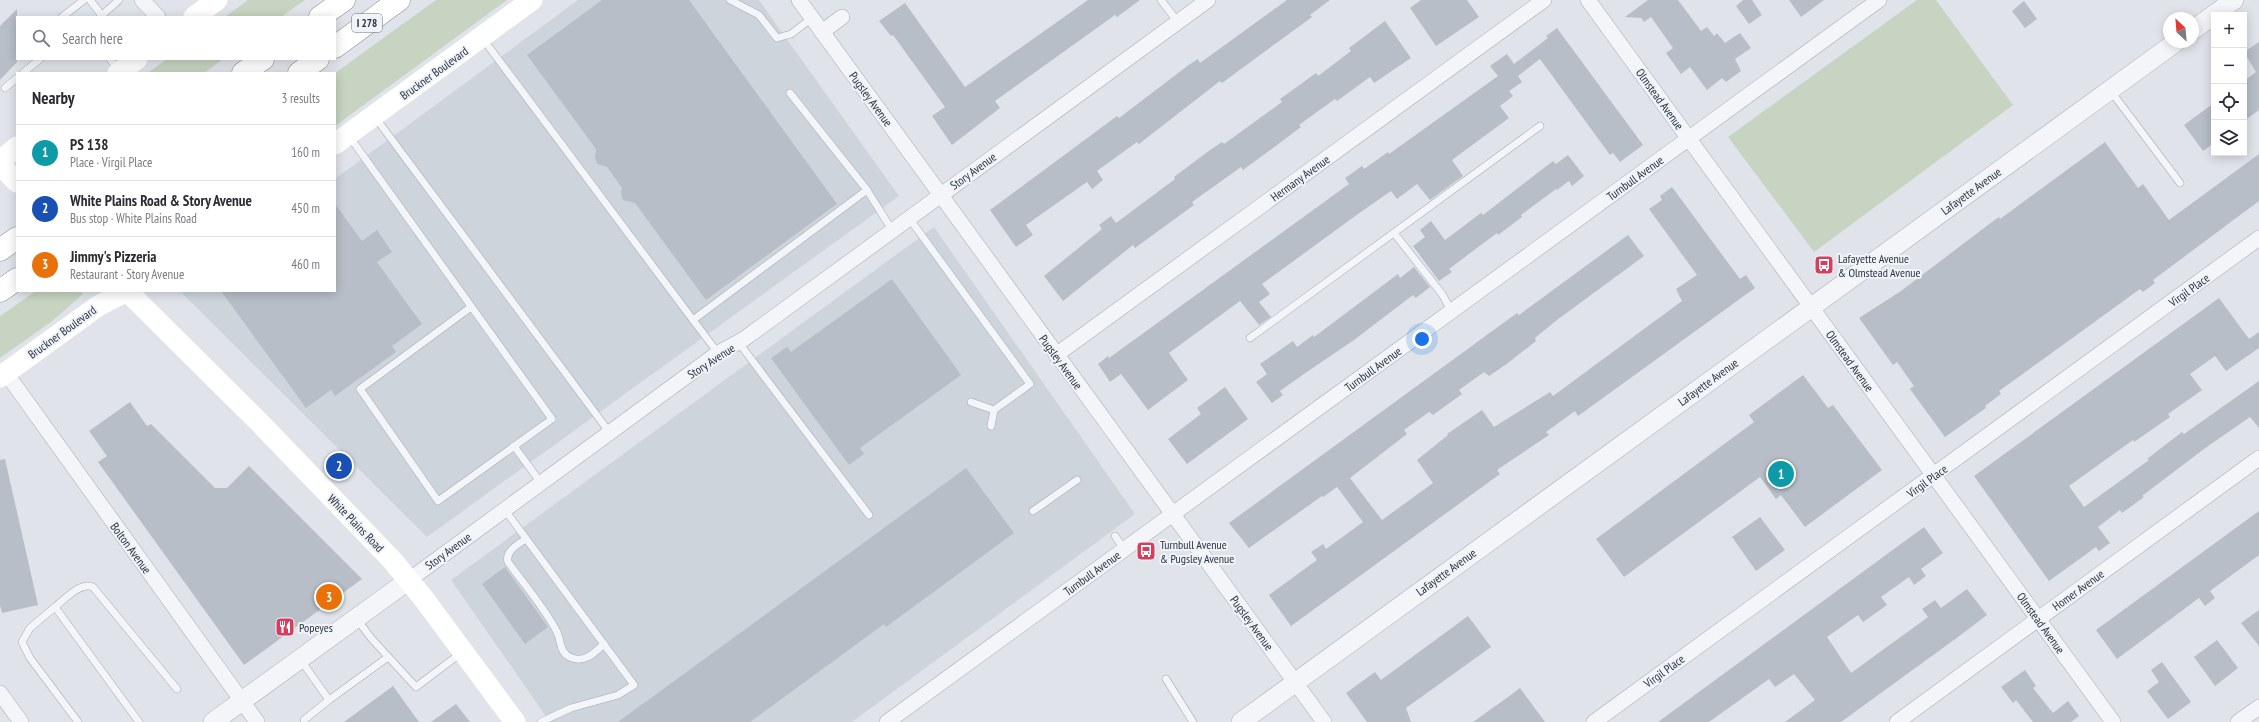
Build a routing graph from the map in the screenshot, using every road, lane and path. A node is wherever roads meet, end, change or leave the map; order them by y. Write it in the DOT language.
graph roads {
  1 [pos="84,0"];
  2 [pos="90,0"];
  3 [pos="119,0"];
  4 [pos="142,0"];
  5 [pos="344,0"];
  6 [pos="399,0"];
  7 [pos="532,0"];
  8 [pos="730,0"];
  9 [pos="800,0"];
  10 [pos="1162,0"];
  11 [pos="1208,0"];
  12 [pos="1544,0"];
  13 [pos="1588,0"];
  14 [pos="1879,0"];
  15 [pos="2234,0"];
  16 [pos="63,16"];
  17 [pos="100,16"];
  18 [pos="102,16"];
  19 [pos="157,16"];
  20 [pos="321,16"];
  21 [pos="842,16"];
  22 [pos="812,18"];
  23 [pos="1178,22"];
  24 [pos="2199,26"];
  25 [pos="822,32"];
  26 [pos="481,38"];
  27 [pos="336,45"];
  28 [pos="2168,48"];
  29 [pos="39,60"];
  30 [pos="135,60"];
  31 [pos="262,60"];
  32 [pos="317,60"];
  33 [pos="116,68"];
  34 [pos="24,72"];
  35 [pos="244,72"];
  36 [pos="300,72"];
  37 [pos="16,79"];
  38 [pos="5,88"];
  39 [pos="2110,90"];
  40 [pos="790,93"];
  41 [pos="374,116"];
  42 [pos="1540,126"];
  43 [pos="1689,138"];
  44 [pos="342,140"];
  45 [pos="16,148"];
  46 [pos="0,160"];
  47 [pos="0,165"];
  48 [pos="16,181"];
  49 [pos="2180,183"];
  50 [pos="867,190"];
  51 [pos="941,194"];
  52 [pos="909,218"];
  53 [pos="892,230"];
  54 [pos="1394,233"];
  55 [pos="2259,238"];
  56 [pos="16,239"];
  57 [pos="0,250"];
  58 [pos="16,280"];
  59 [pos="0,291"];
  60 [pos="125,292"];
  61 [pos="128,292"];
  62 [pos="471,307"];
  63 [pos="1811,307"];
  64 [pos="1452,312"];
  65 [pos="693,320"];
  66 [pos="1250,338"];
  67 [pos="739,343"];
  68 [pos="718,354"];
  69 [pos="1056,355"];
  70 [pos="3,375"];
  71 [pos="971,402"];
  72 [pos="994,410"];
  73 [pos="991,426"];
  74 [pos="610,433"];
  75 [pos="514,446"];
  76 [pos="2259,458"];
  77 [pos="1934,475"];
  78 [pos="1077,480"];
  79 [pos="541,483"];
  80 [pos="505,510"];
  81 [pos="1034,511"];
  82 [pos="1173,514"];
  83 [pos="869,515"];
  84 [pos="1115,536"];
  85 [pos="526,539"];
  86 [pos="1125,550"];
  87 [pos="409,580"];
  88 [pos="55,607"];
  89 [pos="356,618"];
  90 [pos="2038,619"];
  91 [pos="604,644"];
  92 [pos="463,652"];
  93 [pos="388,658"];
  94 [pos="300,659"];
  95 [pos="1166,679"];
  96 [pos="1295,682"];
  97 [pos="177,690"];
  98 [pos="0,693"];
  99 [pos="329,700"];
  100 [pos="242,701"];
  101 [pos="2259,707"];
  102 [pos="304,720"];
  103 [pos="21,722"];
  104 [pos="78,722"];
  105 [pos="139,722"];
  106 [pos="213,722"];
  107 [pos="257,722"];
  108 [pos="515,722"];
  109 [pos="541,722"];
  110 [pos="887,722"];
  111 [pos="1193,722"];
  112 [pos="1241,722"];
  113 [pos="1324,722"];
  114 [pos="1594,722"];
  115 [pos="1897,722"];
  116 [pos="2113,722"];
  117 [pos="2238,722"];
  1 -- 16 [label="lane"];
  2 -- 17 [label="lane"];
  3 -- 18 [label="lane"];
  4 -- 19 [label="street"];
  5 -- 20 [label="highway, I 278"];
  6 -- 27 [label="highway, I 278"];
  7 -- 26 [label="main road, Bruckner Boulevard"];
  8 -- 22 [label="lane"];
  9 -- 22 [label="street, Pugsley Avenue"];
  10 -- 23 [label="lane"];
  11 -- 23 [label="street, Story Avenue"];
  12 -- 69 [label="street, Hermany Avenue"];
  13 -- 43 [label="street, Olmstead Avenue"];
  14 -- 43 [label="street, Turnbull Avenue"];
  15 -- 24 [label="street"];
  21 -- 25 [label="street"];
  22 -- 25 [label="street, Pugsley Avenue"];
  23 -- 51 [label="street, Story Avenue"];
  25 -- 51 [label="street, Pugsley Avenue"];
  26 -- 41 [label="main road, Bruckner Boulevard"];
  26 -- 65 [label="lane"];
  28 -- 39 [label="street, Lafayette Avenue"];
  29 -- 34 [label="lane"];
  30 -- 33 [label="main road"];
  31 -- 35 [label="highway"];
  32 -- 36 [label="highway"];
  37 -- 38 [label="lane"];
  39 -- 49 [label="lane"];
  39 -- 63 [label="street, Lafayette Avenue"];
  40 -- 50 [label="lane"];
  41 -- 44 [label="main road, Bruckner Boulevard"];
  41 -- 74 [label="lane"];
  42 -- 54 [label="lane"];
  43 -- 63 [label="street, Olmstead Avenue"];
  43 -- 64 [label="street, Turnbull Avenue"];
  44 -- 62 [label="lane"];
  45 -- 46 [label="main road"];
  47 -- 48 [label="main road"];
  50 -- 53 [label="lane"];
  50 -- 65 [label="lane"];
  51 -- 52 [label="street, Story Avenue"];
  51 -- 69 [label="street, Pugsley Avenue"];
  52 -- 53 [label="street, Story Avenue"];
  52 -- 72 [label="lane"];
  53 -- 67 [label="street, Story Avenue"];
  54 -- 64 [label="lane"];
  54 -- 66 [label="lane"];
  55 -- 77 [label="street, Virgil Place"];
  56 -- 57 [label="highway"];
  58 -- 59 [label="highway"];
  60 -- 70 [label="main road, Bruckner Boulevard"];
  61 -- 87 [label="main road, White Plains Road"];
  62 -- 75 [label="lane"];
  62 -- 75 [label="lane"];
  63 -- 77 [label="street, Olmstead Avenue"];
  63 -- 96 [label="street, Lafayette Avenue"];
  64 -- 82 [label="street, Turnbull Avenue"];
  65 -- 68 [label="lane"];
  67 -- 68 [label="street, Story Avenue"];
  67 -- 83 [label="lane"];
  68 -- 74 [label="street, Story Avenue"];
  69 -- 82 [label="street, Pugsley Avenue"];
  70 -- 100 [label="street, Bolton Avenue"];
  71 -- 72 [label="lane"];
  72 -- 73 [label="lane"];
  74 -- 79 [label="street, Story Avenue"];
  75 -- 79 [label="lane"];
  76 -- 90 [label="street, Homer Avenue"];
  77 -- 90 [label="street, Olmstead Avenue"];
  77 -- 114 [label="street, Virgil Place"];
  78 -- 81 [label="lane"];
  79 -- 80 [label="street, Story Avenue"];
  80 -- 85 [label="lane"];
  80 -- 87 [label="street, Story Avenue"];
  82 -- 86 [label="street, Turnbull Avenue"];
  82 -- 96 [label="street, Pugsley Avenue"];
  84 -- 86 [label="lane"];
  85 -- 91 [label="lane"];
  85 -- 91 [label="lane"];
  86 -- 110 [label="street, Turnbull Avenue"];
  87 -- 89 [label="street, Story Avenue"];
  87 -- 92 [label="main road, White Plains Road"];
  88 -- 97 [label="lane"];
  88 -- 104 [label="lane"];
  88 -- 105 [label="lane"];
  89 -- 93 [label="lane"];
  89 -- 94 [label="street, Story Avenue"];
  90 -- 115 [label="street, Homer Avenue"];
  90 -- 116 [label="street, Olmstead Avenue"];
  91 -- 109 [label="lane"];
  92 -- 93 [label="lane"];
  92 -- 108 [label="main road, White Plains Road"];
  93 -- 99 [label="lane"];
  94 -- 99 [label="lane"];
  94 -- 100 [label="street, Story Avenue"];
  95 -- 111 [label="lane"];
  96 -- 112 [label="street, Lafayette Avenue"];
  96 -- 113 [label="street, Pugsley Avenue"];
  98 -- 103 [label="street"];
  99 -- 102 [label="lane"];
  100 -- 106 [label="street, Story Avenue"];
  100 -- 107 [label="street, Bolton Avenue"];
  101 -- 117 [label="street"];
}
